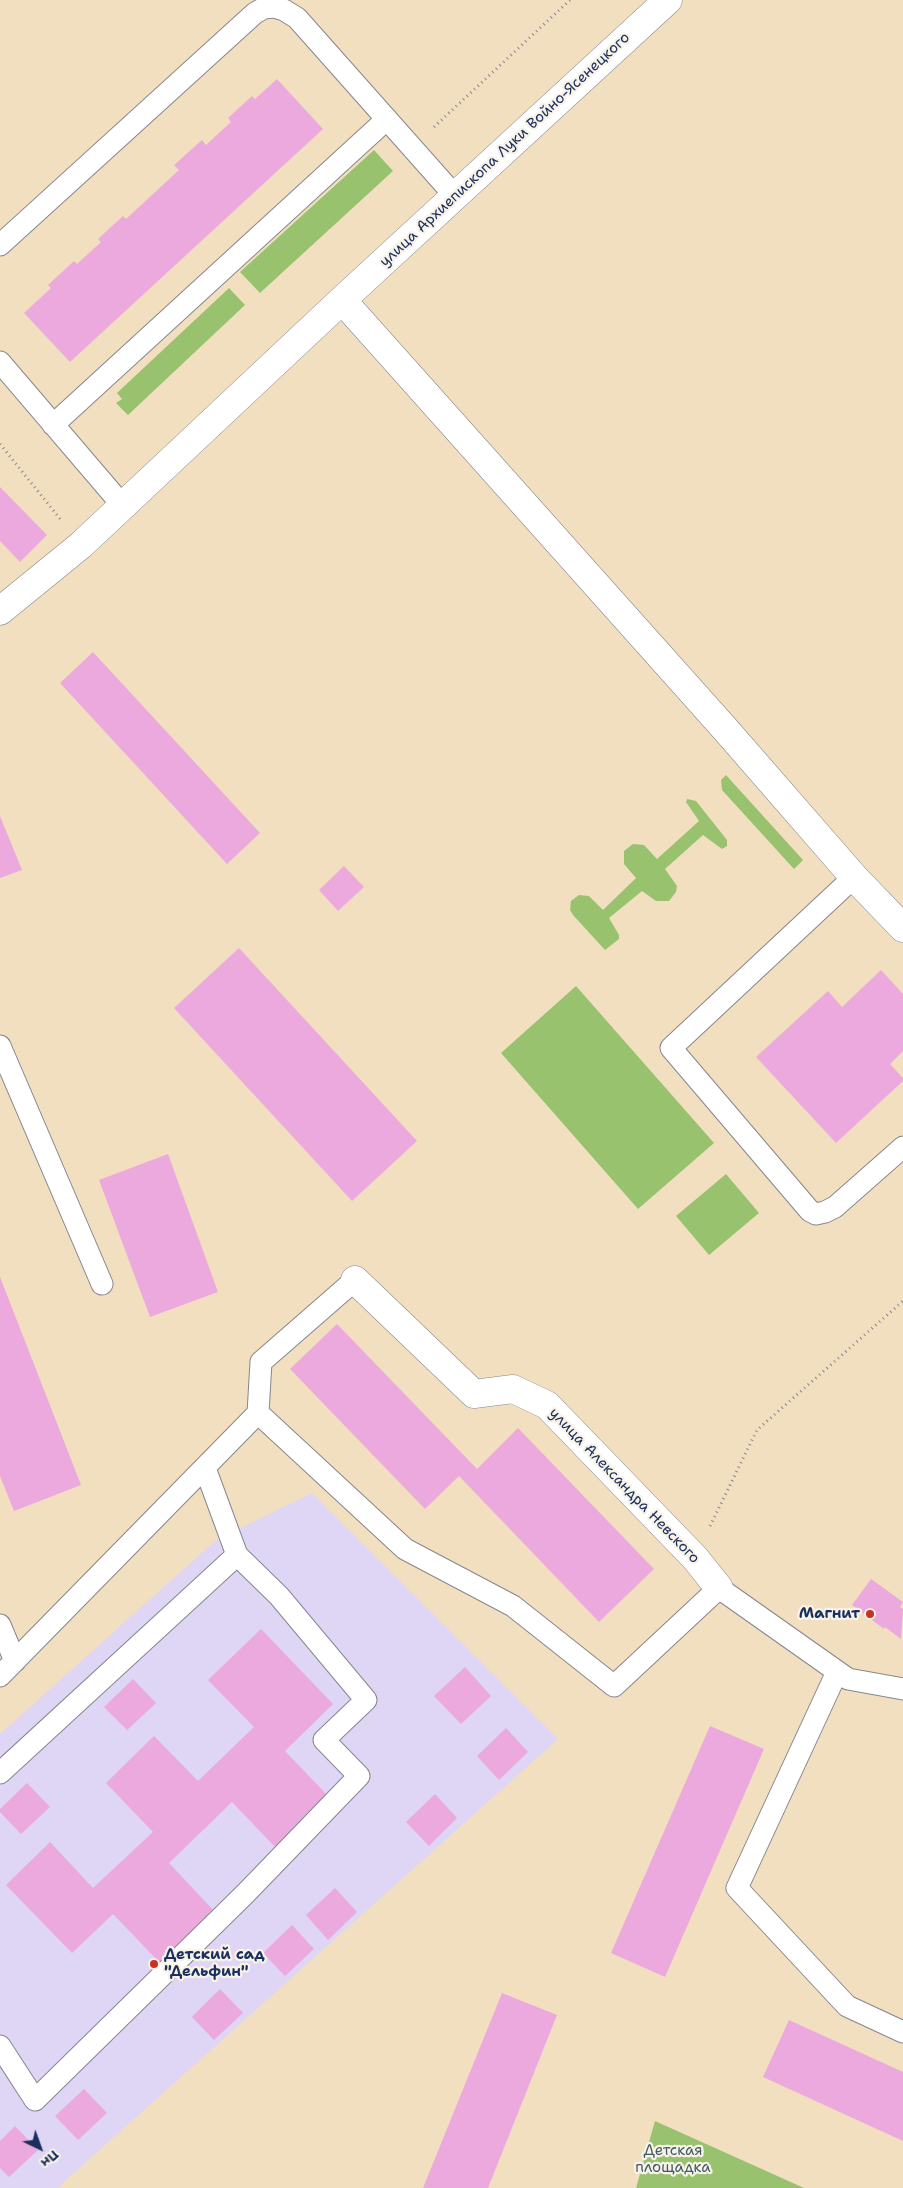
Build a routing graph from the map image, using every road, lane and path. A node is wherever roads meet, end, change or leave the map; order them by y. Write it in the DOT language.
graph roads {
  1 [pos="570,0"];
  2 [pos="668,0"];
  3 [pos="387,119"];
  4 [pos="412,148"];
  5 [pos="455,196"];
  6 [pos="0,245"];
  7 [pos="342,300"];
  8 [pos="0,362"];
  9 [pos="54,425"];
  10 [pos="0,444"];
  11 [pos="123,506"];
  12 [pos="81,545"];
  13 [pos="0,611"];
  14 [pos="854,877"];
  15 [pos="903,928"];
  16 [pos="0,1046"];
  17 [pos="903,1146"];
  18 [pos="355,1280"];
  19 [pos="102,1284"];
  20 [pos="903,1301"];
  21 [pos="258,1413"];
  22 [pos="205,1468"];
  23 [pos="237,1555"];
  24 [pos="695,1558"];
  25 [pos="720,1588"];
  26 [pos="0,1625"];
  27 [pos="7,1668"];
  28 [pos="837,1672"];
  29 [pos="903,1689"];
  30 [pos="0,1773"];
  31 [pos="903,2032"];
  32 [pos="0,2046"];
  1 -- 4 [label="path"];
  2 -- 5 [label="street, улица Архиепископа Луки Войно-Ясенецкого"];
  3 -- 4 [label="lane"];
  3 -- 6 [label="lane"];
  3 -- 9 [label="lane"];
  4 -- 5 [label="lane"];
  5 -- 7 [label="street, улица Архиепископа Луки Войно-Ясенецкого"];
  7 -- 11 [label="street, улица Архиепископа Луки Войно-Ясенецкого"];
  7 -- 14 [label="street"];
  8 -- 9 [label="lane"];
  9 -- 11 [label="lane"];
  10 -- 12 [label="path"];
  11 -- 12 [label="street, улица Архиепископа Луки Войно-Ясенецкого"];
  12 -- 13 [label="street, улица Архиепископа Луки Войно-Ясенецкого"];
  14 -- 15 [label="street"];
  14 -- 17 [label="lane"];
  16 -- 19 [label="lane"];
  18 -- 21 [label="lane"];
  18 -- 24 [label="street, улица Александра Невского"];
  20 -- 24 [label="path"];
  21 -- 22 [label="lane"];
  21 -- 25 [label="lane"];
  22 -- 23 [label="lane"];
  22 -- 27 [label="lane"];
  23 -- 30 [label="lane"];
  23 -- 32 [label="lane"];
  24 -- 25 [label="street, улица Александра Невского"];
  25 -- 28 [label="lane, улица Александра Невского"];
  26 -- 27 [label="lane"];
  28 -- 29 [label="lane, улица Александра Невского"];
  28 -- 31 [label="lane"];
}
